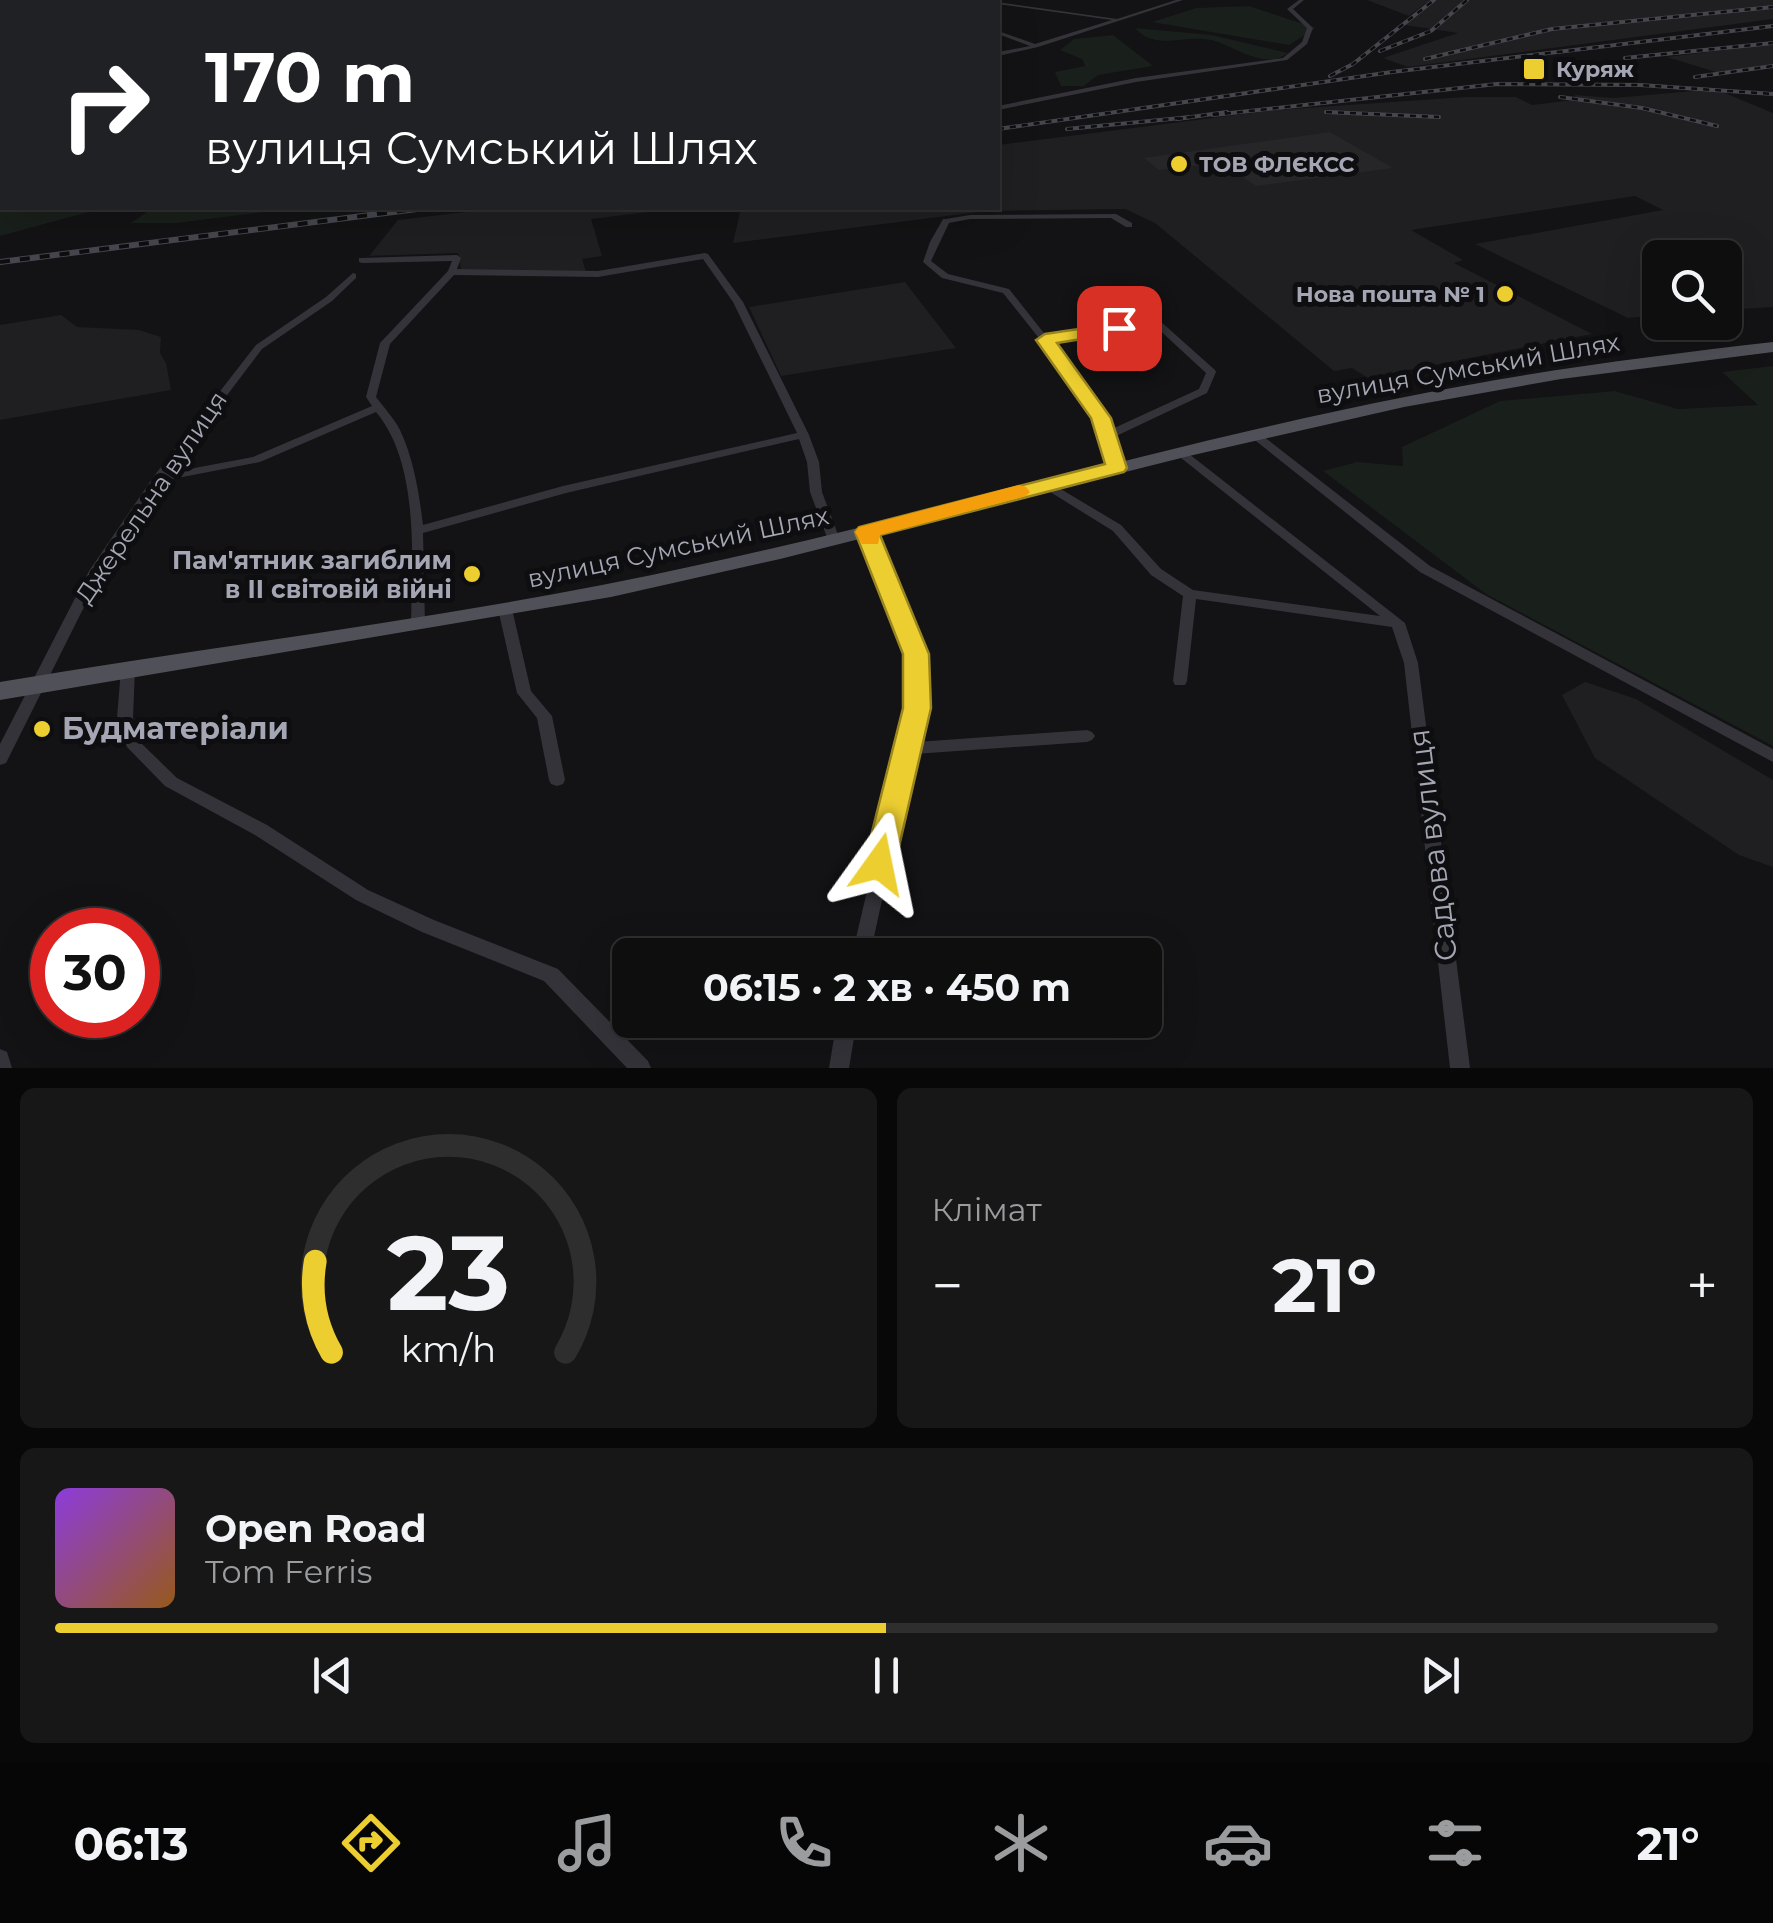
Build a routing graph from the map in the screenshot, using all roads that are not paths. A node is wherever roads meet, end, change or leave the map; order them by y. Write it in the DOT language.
graph roads {
  1 [pos="1181,0"];
  2 [pos="1302,0"];
  3 [pos="1000,3"];
  4 [pos="1118,20"];
  5 [pos="1000,33"];
  6 [pos="1036,46"];
  7 [pos="1000,54"];
  8 [pos="1000,106"];
  9 [pos="1129,225"];
  10 [pos="362,260"];
  11 [pos="452,272"];
  12 [pos="353,276"];
  13 [pos="1045,340"];
  14 [pos="1773,347"];
  15 [pos="376,408"];
  16 [pos="803,435"];
  17 [pos="1255,435"];
  18 [pos="1107,436"];
  19 [pos="1180,452"];
  20 [pos="1116,468"];
  21 [pos="158,478"];
  22 [pos="1045,485"];
  23 [pos="418,530"];
  24 [pos="867,532"];
  25 [pos="834,540"];
  26 [pos="1190,594"];
  27 [pos="505,609"];
  28 [pos="1398,623"];
  29 [pos="418,625"];
  30 [pos="128,669"];
  31 [pos="1180,681"];
  32 [pos="35,685"];
  33 [pos="0,692"];
  34 [pos="1087,736"];
  35 [pos="907,749"];
  36 [pos="1773,756"];
  37 [pos="0,759"];
  38 [pos="558,780"];
  39 [pos="865,938"];
  40 [pos="845,1038"];
  41 [pos="0,1059"];
  42 [pos="2,1068"];
  43 [pos="641,1068"];
  44 [pos="839,1068"];
  45 [pos="1460,1068"];
  1 -- 4 [label="street"];
  2 -- 8 [label="street"];
  3 -- 4 [label="street"];
  4 -- 6 [label="street"];
  5 -- 6 [label="street"];
  6 -- 7 [label="street"];
  9 -- 13 [label="street"];
  10 -- 11 [label="street"];
  11 -- 15 [label="street"];
  11 -- 16 [label="street"];
  12 -- 21 [label="street, Джерельна вулиця"];
  13 -- 18 [label="street"];
  13 -- 18 [label="street"];
  14 -- 17 [label="main road, вулиця Сумський Шлях"];
  15 -- 21 [label="street"];
  15 -- 23 [label="street"];
  16 -- 23 [label="street"];
  16 -- 25 [label="street"];
  17 -- 19 [label="main road, вулиця Сумський Шлях"];
  17 -- 36 [label="street"];
  18 -- 20 [label="street"];
  19 -- 20 [label="main road, вулиця Сумський Шлях"];
  19 -- 28 [label="street"];
  20 -- 22 [label="main road, вулиця Сумський Шлях"];
  21 -- 32 [label="street, Джерельна вулиця"];
  22 -- 24 [label="main road, вулиця Сумський Шлях"];
  22 -- 26 [label="street"];
  23 -- 29 [label="street"];
  24 -- 25 [label="main road, вулиця Сумський Шлях"];
  24 -- 35 [label="street"];
  25 -- 27 [label="main road, вулиця Сумський Шлях"];
  26 -- 28 [label="street"];
  26 -- 31 [label="street"];
  27 -- 29 [label="main road, вулиця Сумський Шлях"];
  27 -- 38 [label="street"];
  28 -- 45 [label="street, Садова вулиця"];
  29 -- 30 [label="main road, вулиця Сумський Шлях"];
  30 -- 32 [label="main road, вулиця Сумський Шлях"];
  30 -- 43 [label="street"];
  32 -- 33 [label="main road, вулиця Сумський Шлях"];
  32 -- 37 [label="street, Джерельна вулиця"];
  34 -- 35 [label="street"];
  35 -- 39 [label="street"];
  40 -- 44 [label="street"];
  41 -- 42 [label="street"];
}
